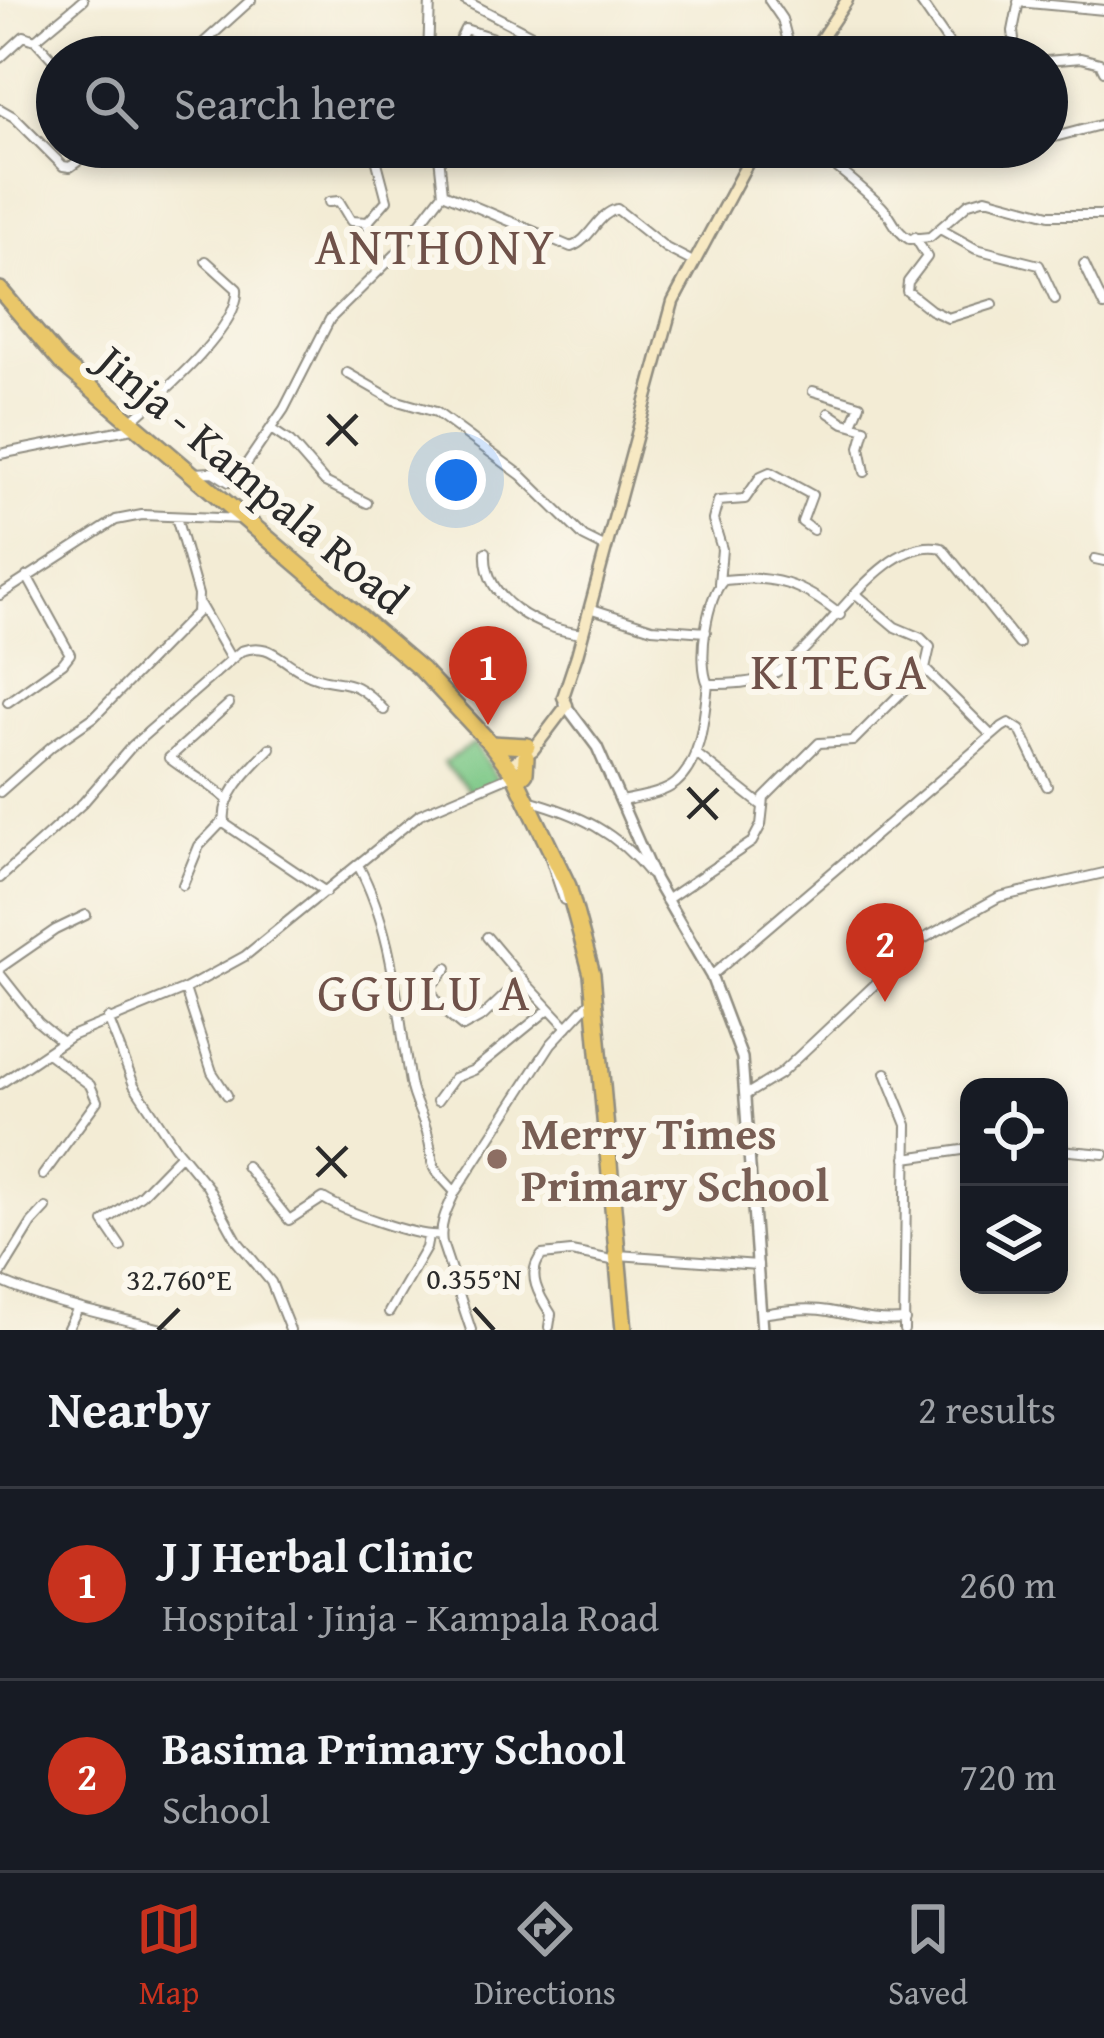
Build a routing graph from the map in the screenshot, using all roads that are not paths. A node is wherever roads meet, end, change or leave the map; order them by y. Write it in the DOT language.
graph roads {
  1 [pos="83,0"];
  2 [pos="251,0"];
  3 [pos="430,0"];
  4 [pos="464,0"];
  5 [pos="770,0"];
  6 [pos="847,0"];
  7 [pos="919,0"];
  8 [pos="1018,1"];
  9 [pos="1104,10"];
  10 [pos="40,36"];
  11 [pos="211,36"];
  12 [pos="429,36"];
  13 [pos="462,36"];
  14 [pos="489,36"];
  15 [pos="533,36"];
  16 [pos="786,36"];
  17 [pos="823,36"];
  18 [pos="943,36"];
  19 [pos="1014,36"];
  20 [pos="35,40"];
  21 [pos="0,58"];
  22 [pos="1068,60"];
  23 [pos="1104,71"];
  24 [pos="0,109"];
  25 [pos="1104,124"];
  26 [pos="1068,133"];
  27 [pos="36,139"];
  28 [pos="379,168"];
  29 [pos="440,168"];
  30 [pos="744,168"];
  31 [pos="835,168"];
  32 [pos="443,193"];
  33 [pos="329,202"];
  34 [pos="1104,215"];
  35 [pos="368,222"];
  36 [pos="940,229"];
  37 [pos="916,237"];
  38 [pos="206,261"];
  39 [pos="696,263"];
  40 [pos="1084,264"];
  41 [pos="384,266"];
  42 [pos="0,290"];
  43 [pos="1055,299"];
  44 [pos="993,304"];
  45 [pos="1104,306"];
  46 [pos="346,374"];
  47 [pos="813,391"];
  48 [pos="829,413"];
  49 [pos="852,424"];
  50 [pos="132,425"];
  51 [pos="272,429"];
  52 [pos="0,454"];
  53 [pos="866,472"];
  54 [pos="191,473"];
  55 [pos="367,503"];
  56 [pos="176,517"];
  57 [pos="245,520"];
  58 [pos="813,530"];
  59 [pos="604,547"];
  60 [pos="486,552"];
  61 [pos="27,576"];
  62 [pos="719,583"];
  63 [pos="856,594"];
  64 [pos="0,595"];
  65 [pos="200,604"];
  66 [pos="589,608"];
  67 [pos="840,614"];
  68 [pos="706,632"];
  69 [pos="583,634"];
  70 [pos="1019,644"];
  71 [pos="231,659"];
  72 [pos="926,669"];
  73 [pos="708,684"];
  74 [pos="564,701"];
  75 [pos="8,702"];
  76 [pos="229,704"];
  77 [pos="384,710"];
  78 [pos="991,735"];
  79 [pos="491,744"];
  80 [pos="270,748"];
  81 [pos="527,751"];
  82 [pos="695,753"];
  83 [pos="511,770"];
  84 [pos="1047,786"];
  85 [pos="0,792"];
  86 [pos="227,799"];
  87 [pos="526,799"];
  88 [pos="622,801"];
  89 [pos="760,804"];
  90 [pos="225,822"];
  91 [pos="358,865"];
  92 [pos="1104,873"];
  93 [pos="0,878"];
  94 [pos="655,880"];
  95 [pos="183,884"];
  96 [pos="326,892"];
  97 [pos="666,900"];
  98 [pos="86,915"];
  99 [pos="487,937"];
  100 [pos="447,968"];
  101 [pos="0,971"];
  102 [pos="711,976"];
  103 [pos="522,979"];
  104 [pos="184,989"];
  105 [pos="596,996"];
  106 [pos="549,1009"];
  107 [pos="108,1018"];
  108 [pos="567,1028"];
  109 [pos="62,1042"];
  110 [pos="46,1053"];
  111 [pos="886,1073"];
  112 [pos="0,1084"];
  113 [pos="747,1094"];
  114 [pos="226,1095"];
  115 [pos="437,1101"];
  116 [pos="960,1150"];
  117 [pos="1068,1151"];
  118 [pos="181,1154"];
  119 [pos="1104,1154"];
  120 [pos="906,1158"];
  121 [pos="246,1166"];
  122 [pos="43,1175"];
  123 [pos="455,1192"];
  124 [pos="46,1208"];
  125 [pos="441,1235"];
  126 [pos="428,1237"];
  127 [pos="121,1247"];
  128 [pos="618,1258"];
  129 [pos="759,1265"];
  130 [pos="0,1278"];
  131 [pos="77,1310"];
  132 [pos="389,1312"];
  133 [pos="761,1314"];
  134 [pos="905,1325"];
  135 [pos="549,1327"];
  136 [pos="67,1330"];
  137 [pos="166,1330"];
  138 [pos="290,1330"];
  139 [pos="470,1330"];
  140 [pos="624,1330"];
  141 [pos="762,1330"];
  1 -- 10 [label="street"];
  2 -- 11 [label="street"];
  3 -- 12 [label="street"];
  4 -- 15 [label="street"];
  5 -- 16 [label="street"];
  6 -- 17 [label="main road"];
  7 -- 18 [label="street"];
  8 -- 9 [label="street"];
  8 -- 19 [label="street"];
  13 -- 14 [label="street"];
  20 -- 21 [label="street"];
  22 -- 23 [label="street"];
  24 -- 27 [label="street"];
  25 -- 26 [label="street"];
  28 -- 35 [label="street"];
  29 -- 32 [label="street"];
  30 -- 39 [label="main road"];
  31 -- 37 [label="street"];
  32 -- 39 [label="street"];
  32 -- 41 [label="street"];
  33 -- 35 [label="street"];
  34 -- 36 [label="street"];
  35 -- 41 [label="street"];
  36 -- 37 [label="street"];
  36 -- 43 [label="street"];
  37 -- 44 [label="street"];
  38 -- 50 [label="street"];
  39 -- 59 [label="main road"];
  40 -- 45 [label="street"];
  41 -- 51 [label="street"];
  42 -- 50 [label="highway, Jinja - Kampala Road"];
  46 -- 59 [label="street"];
  47 -- 49 [label="street"];
  48 -- 49 [label="street"];
  49 -- 53 [label="street"];
  50 -- 52 [label="street"];
  50 -- 54 [label="highway, Jinja - Kampala Road"];
  51 -- 54 [label="street"];
  51 -- 55 [label="street"];
  54 -- 57 [label="highway, Jinja - Kampala Road"];
  56 -- 57 [label="street"];
  56 -- 61 [label="street"];
  56 -- 65 [label="street"];
  57 -- 79 [label="highway, Jinja - Kampala Road"];
  58 -- 62 [label="street"];
  59 -- 66 [label="main road"];
  60 -- 69 [label="street"];
  61 -- 64 [label="street"];
  61 -- 75 [label="street"];
  62 -- 67 [label="street"];
  62 -- 68 [label="street"];
  63 -- 67 [label="street"];
  63 -- 70 [label="street"];
  63 -- 72 [label="street"];
  65 -- 71 [label="street"];
  65 -- 85 [label="street"];
  66 -- 68 [label="street"];
  66 -- 69 [label="main road"];
  67 -- 73 [label="street"];
  68 -- 73 [label="street"];
  69 -- 74 [label="main road"];
  71 -- 77 [label="street"];
  71 -- 93 [label="street"];
  72 -- 78 [label="street"];
  72 -- 89 [label="street"];
  73 -- 82 [label="street"];
  74 -- 81 [label="main road"];
  74 -- 88 [label="street"];
  76 -- 86 [label="street"];
  78 -- 84 [label="street"];
  78 -- 102 [label="street"];
  79 -- 81 [label="highway"];
  79 -- 83 [label="highway, Jinja - Kampala Road"];
  80 -- 86 [label="street"];
  81 -- 83 [label="highway"];
  82 -- 88 [label="street"];
  82 -- 89 [label="street"];
  83 -- 87 [label="highway, Jinja - Kampala Road"];
  83 -- 91 [label="street"];
  86 -- 90 [label="street"];
  87 -- 94 [label="street"];
  87 -- 105 [label="highway, Jinja - Kampala Road"];
  88 -- 94 [label="street"];
  89 -- 97 [label="street"];
  90 -- 95 [label="street"];
  90 -- 96 [label="street"];
  91 -- 96 [label="street"];
  91 -- 123 [label="street"];
  92 -- 113 [label="street"];
  94 -- 97 [label="street"];
  96 -- 104 [label="street"];
  97 -- 102 [label="street"];
  98 -- 101 [label="street"];
  99 -- 103 [label="street"];
  100 -- 103 [label="street"];
  101 -- 109 [label="street"];
  102 -- 113 [label="street"];
  103 -- 106 [label="street"];
  104 -- 107 [label="street"];
  104 -- 114 [label="street"];
  105 -- 108 [label="street"];
  105 -- 128 [label="highway, Jinja - Kampala Road"];
  106 -- 108 [label="street"];
  106 -- 115 [label="street"];
  107 -- 109 [label="street"];
  107 -- 118 [label="street"];
  108 -- 123 [label="street"];
  109 -- 110 [label="street"];
  110 -- 112 [label="street"];
  110 -- 122 [label="street"];
  111 -- 120 [label="street"];
  113 -- 129 [label="street"];
  116 -- 120 [label="street"];
  117 -- 119 [label="street"];
  118 -- 127 [label="street"];
  118 -- 138 [label="street"];
  120 -- 134 [label="street"];
  121 -- 126 [label="street"];
  123 -- 125 [label="street"];
  124 -- 130 [label="street"];
  125 -- 126 [label="street"];
  125 -- 139 [label="street"];
  126 -- 132 [label="street"];
  128 -- 129 [label="street"];
  128 -- 135 [label="street"];
  128 -- 140 [label="highway, Jinja - Kampala Road"];
  129 -- 133 [label="street"];
  130 -- 131 [label="street"];
  131 -- 136 [label="street"];
  131 -- 137 [label="street"];
  133 -- 134 [label="street"];
  133 -- 141 [label="street"];
}
